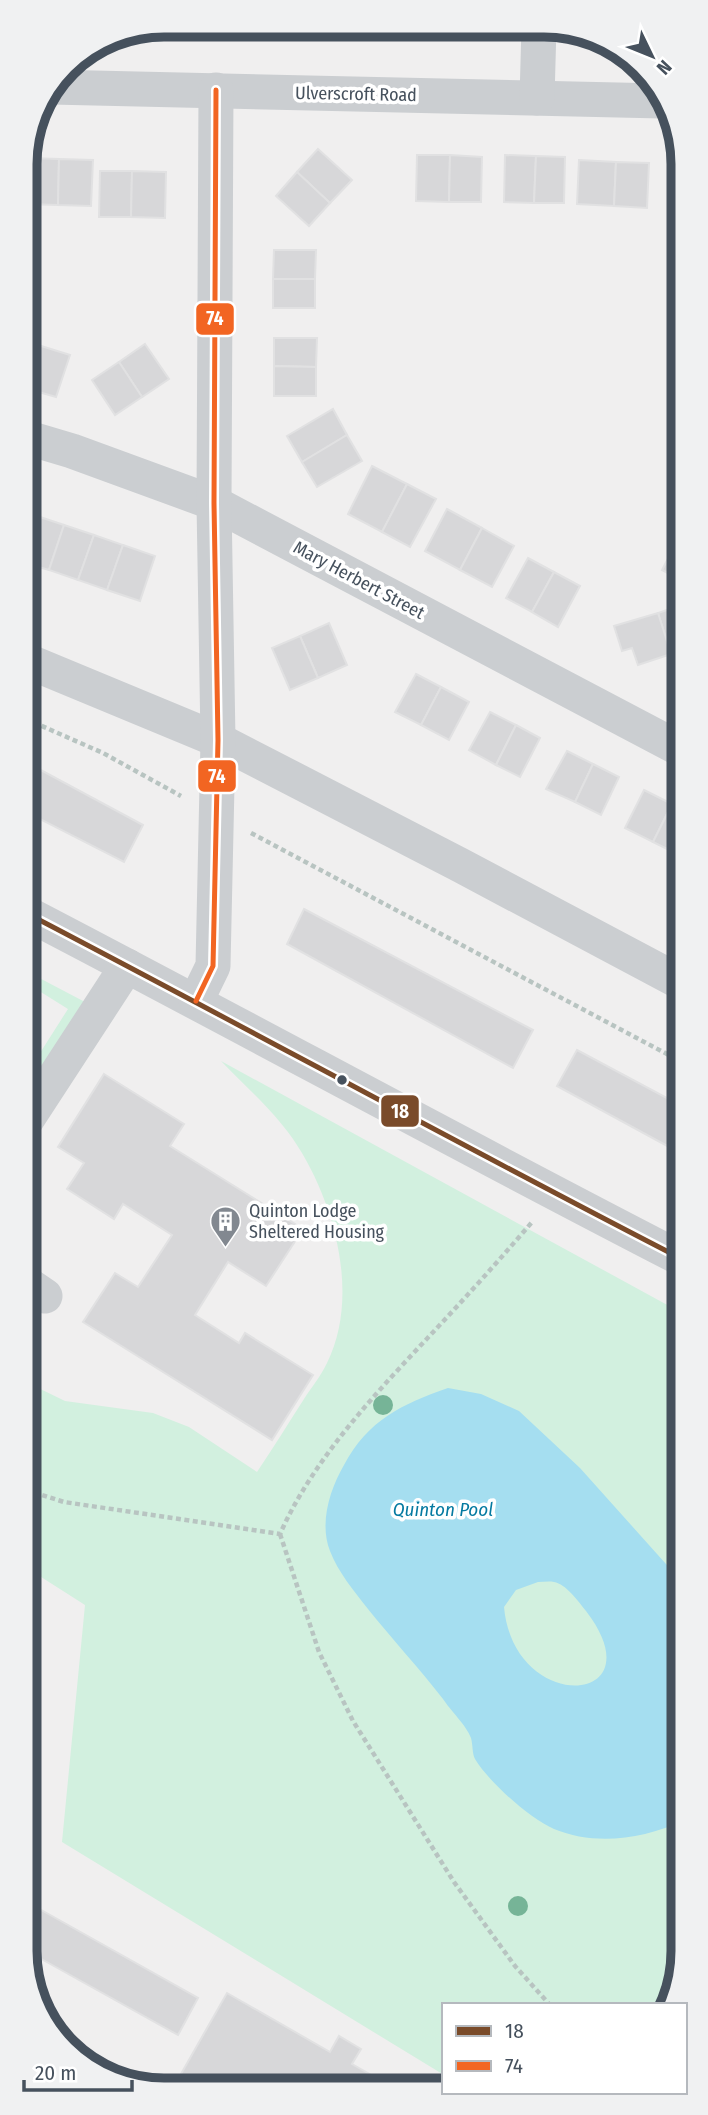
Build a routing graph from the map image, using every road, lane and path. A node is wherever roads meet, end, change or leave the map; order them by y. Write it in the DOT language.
graph roads {
  1 [pos="539,37"];
  2 [pos="66,82"];
  3 [pos="216,90"];
  4 [pos="537,98"];
  5 [pos="654,100"];
  6 [pos="37,440"];
  7 [pos="214,503"];
  8 [pos="37,665"];
  9 [pos="37,724"];
  10 [pos="218,740"];
  11 [pos="671,744"];
  12 [pos="215,814"];
  13 [pos="37,919"];
  14 [pos="127,966"];
  15 [pos="671,978"];
  16 [pos="196,1001"];
  17 [pos="671,1056"];
  18 [pos="37,1104"];
  19 [pos="557,1195"];
  20 [pos="671,1253"];
  21 [pos="37,1493"];
  22 [pos="280,1534"];
  23 [pos="549,2003"];
  1 -- 4 [label="street"];
  2 -- 3 [label="street, Ulverscroft Road"];
  3 -- 4 [label="street, Ulverscroft Road"];
  3 -- 7 [label="street"];
  4 -- 5 [label="street, Ulverscroft Road"];
  6 -- 7 [label="street, Mary Herbert Street"];
  7 -- 10 [label="street"];
  7 -- 11 [label="street, Mary Herbert Street"];
  8 -- 10 [label="street"];
  9 -- 12 [label="path"];
  10 -- 12 [label="street"];
  10 -- 15 [label="street"];
  12 -- 16 [label="street"];
  12 -- 17 [label="path"];
  13 -- 14 [label="street"];
  14 -- 16 [label="street"];
  14 -- 18 [label="street"];
  16 -- 19 [label="street"];
  19 -- 20 [label="street"];
  19 -- 22 [label="path"];
  21 -- 22 [label="path"];
  22 -- 23 [label="path"];
}
